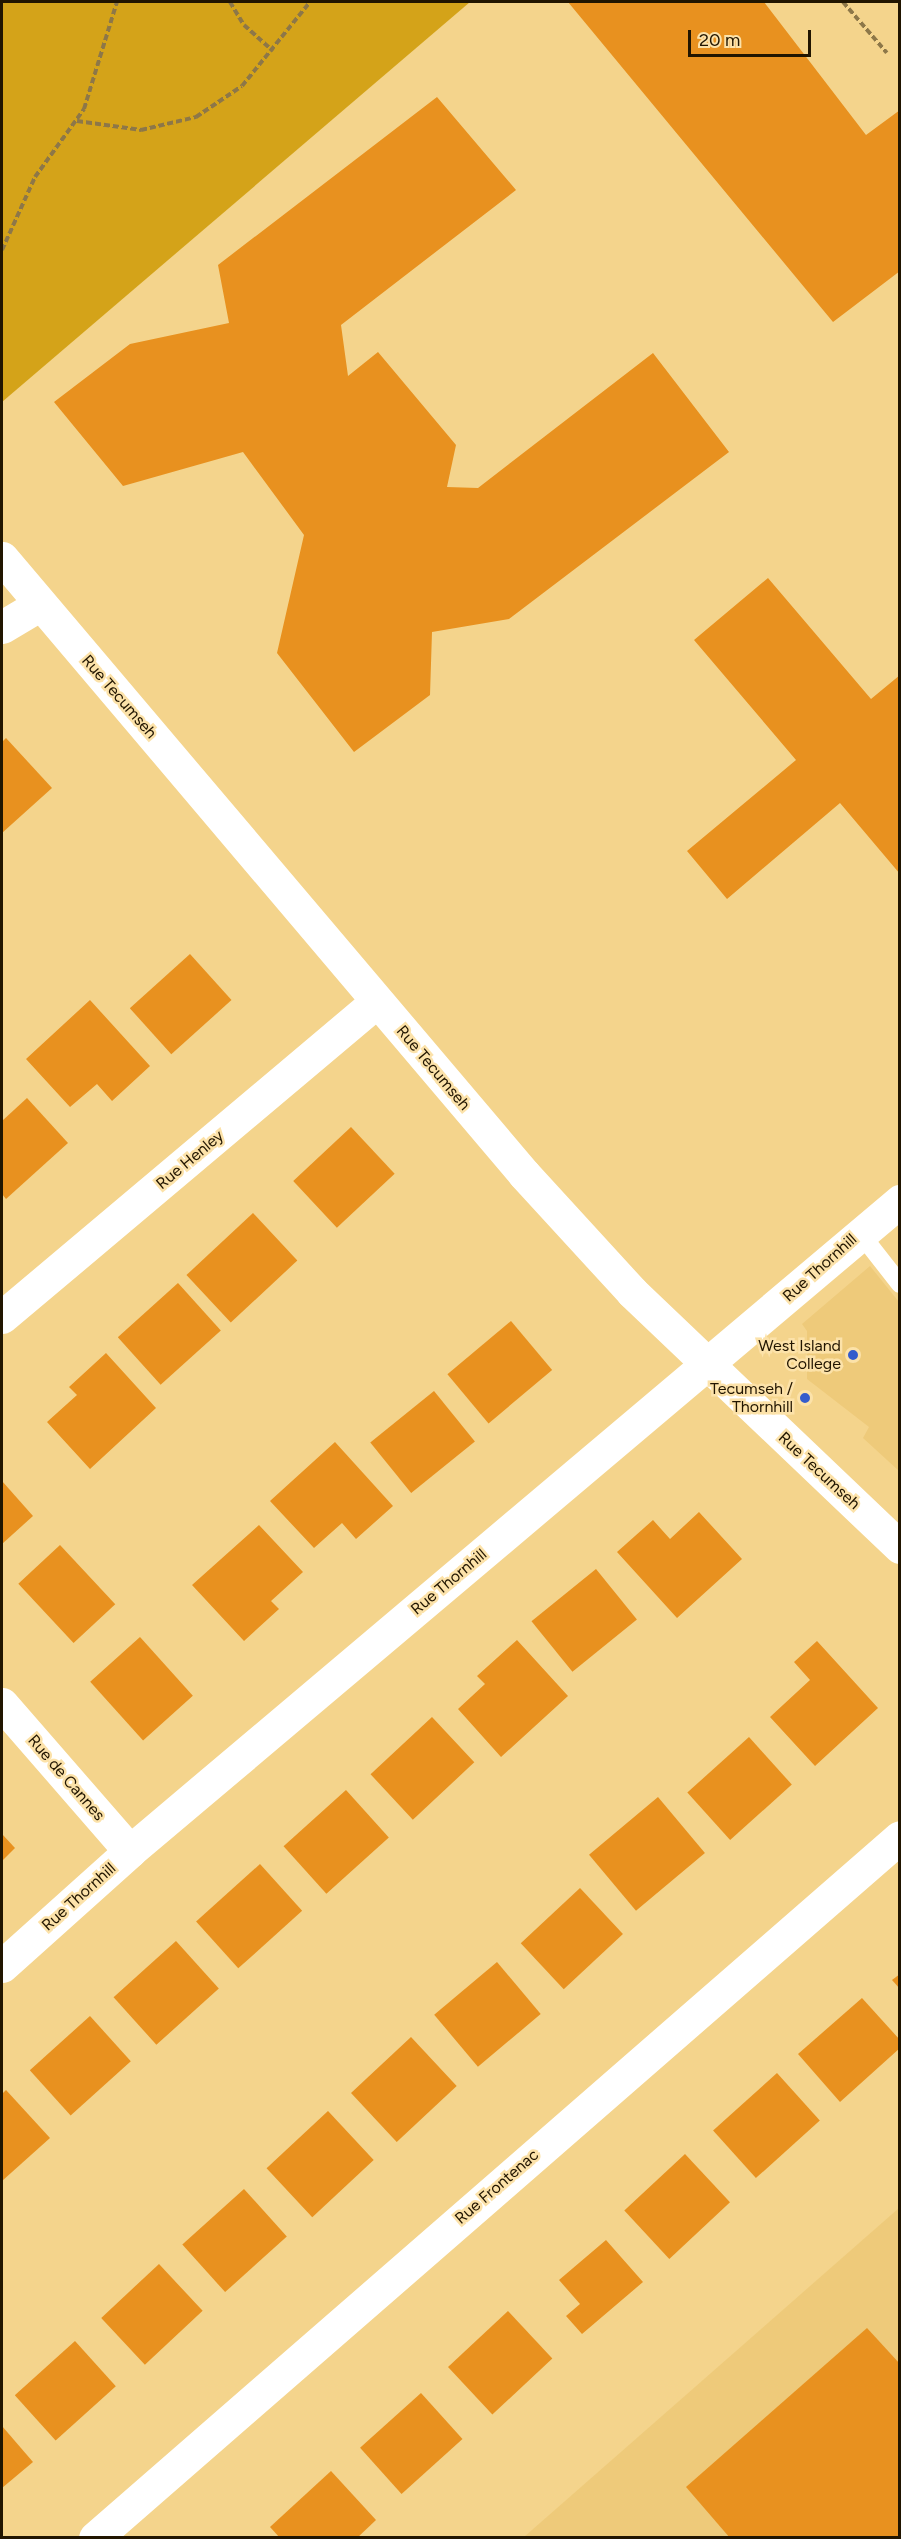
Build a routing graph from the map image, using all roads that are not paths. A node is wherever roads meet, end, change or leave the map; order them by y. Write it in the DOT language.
graph roads {
  1 [pos="2,558"];
  2 [pos="39,605"];
  3 [pos="2,627"];
  4 [pos="377,1001"];
  5 [pos="900,1201"];
  6 [pos="860,1233"];
  7 [pos="900,1284"];
  8 [pos="2,1317"];
  9 [pos="708,1365"];
  10 [pos="900,1546"];
  11 [pos="2,1704"];
  12 [pos="900,1837"];
  13 [pos="130,1851"];
  14 [pos="2,1966"];
  15 [pos="95,2538"];
  1 -- 2 [label="street, Rue Tecumseh"];
  2 -- 3 [label="street"];
  2 -- 4 [label="street, Rue Tecumseh"];
  4 -- 8 [label="street, Rue Henley"];
  4 -- 9 [label="street, Rue Tecumseh"];
  5 -- 6 [label="street, Rue Thornhill"];
  6 -- 7 [label="lane"];
  6 -- 9 [label="street, Rue Thornhill"];
  9 -- 10 [label="street, Rue Tecumseh"];
  9 -- 13 [label="street, Rue Thornhill"];
  11 -- 13 [label="street, Rue de Cannes"];
  12 -- 15 [label="street, Rue Frontenac"];
  13 -- 14 [label="street, Rue Thornhill"];
}
